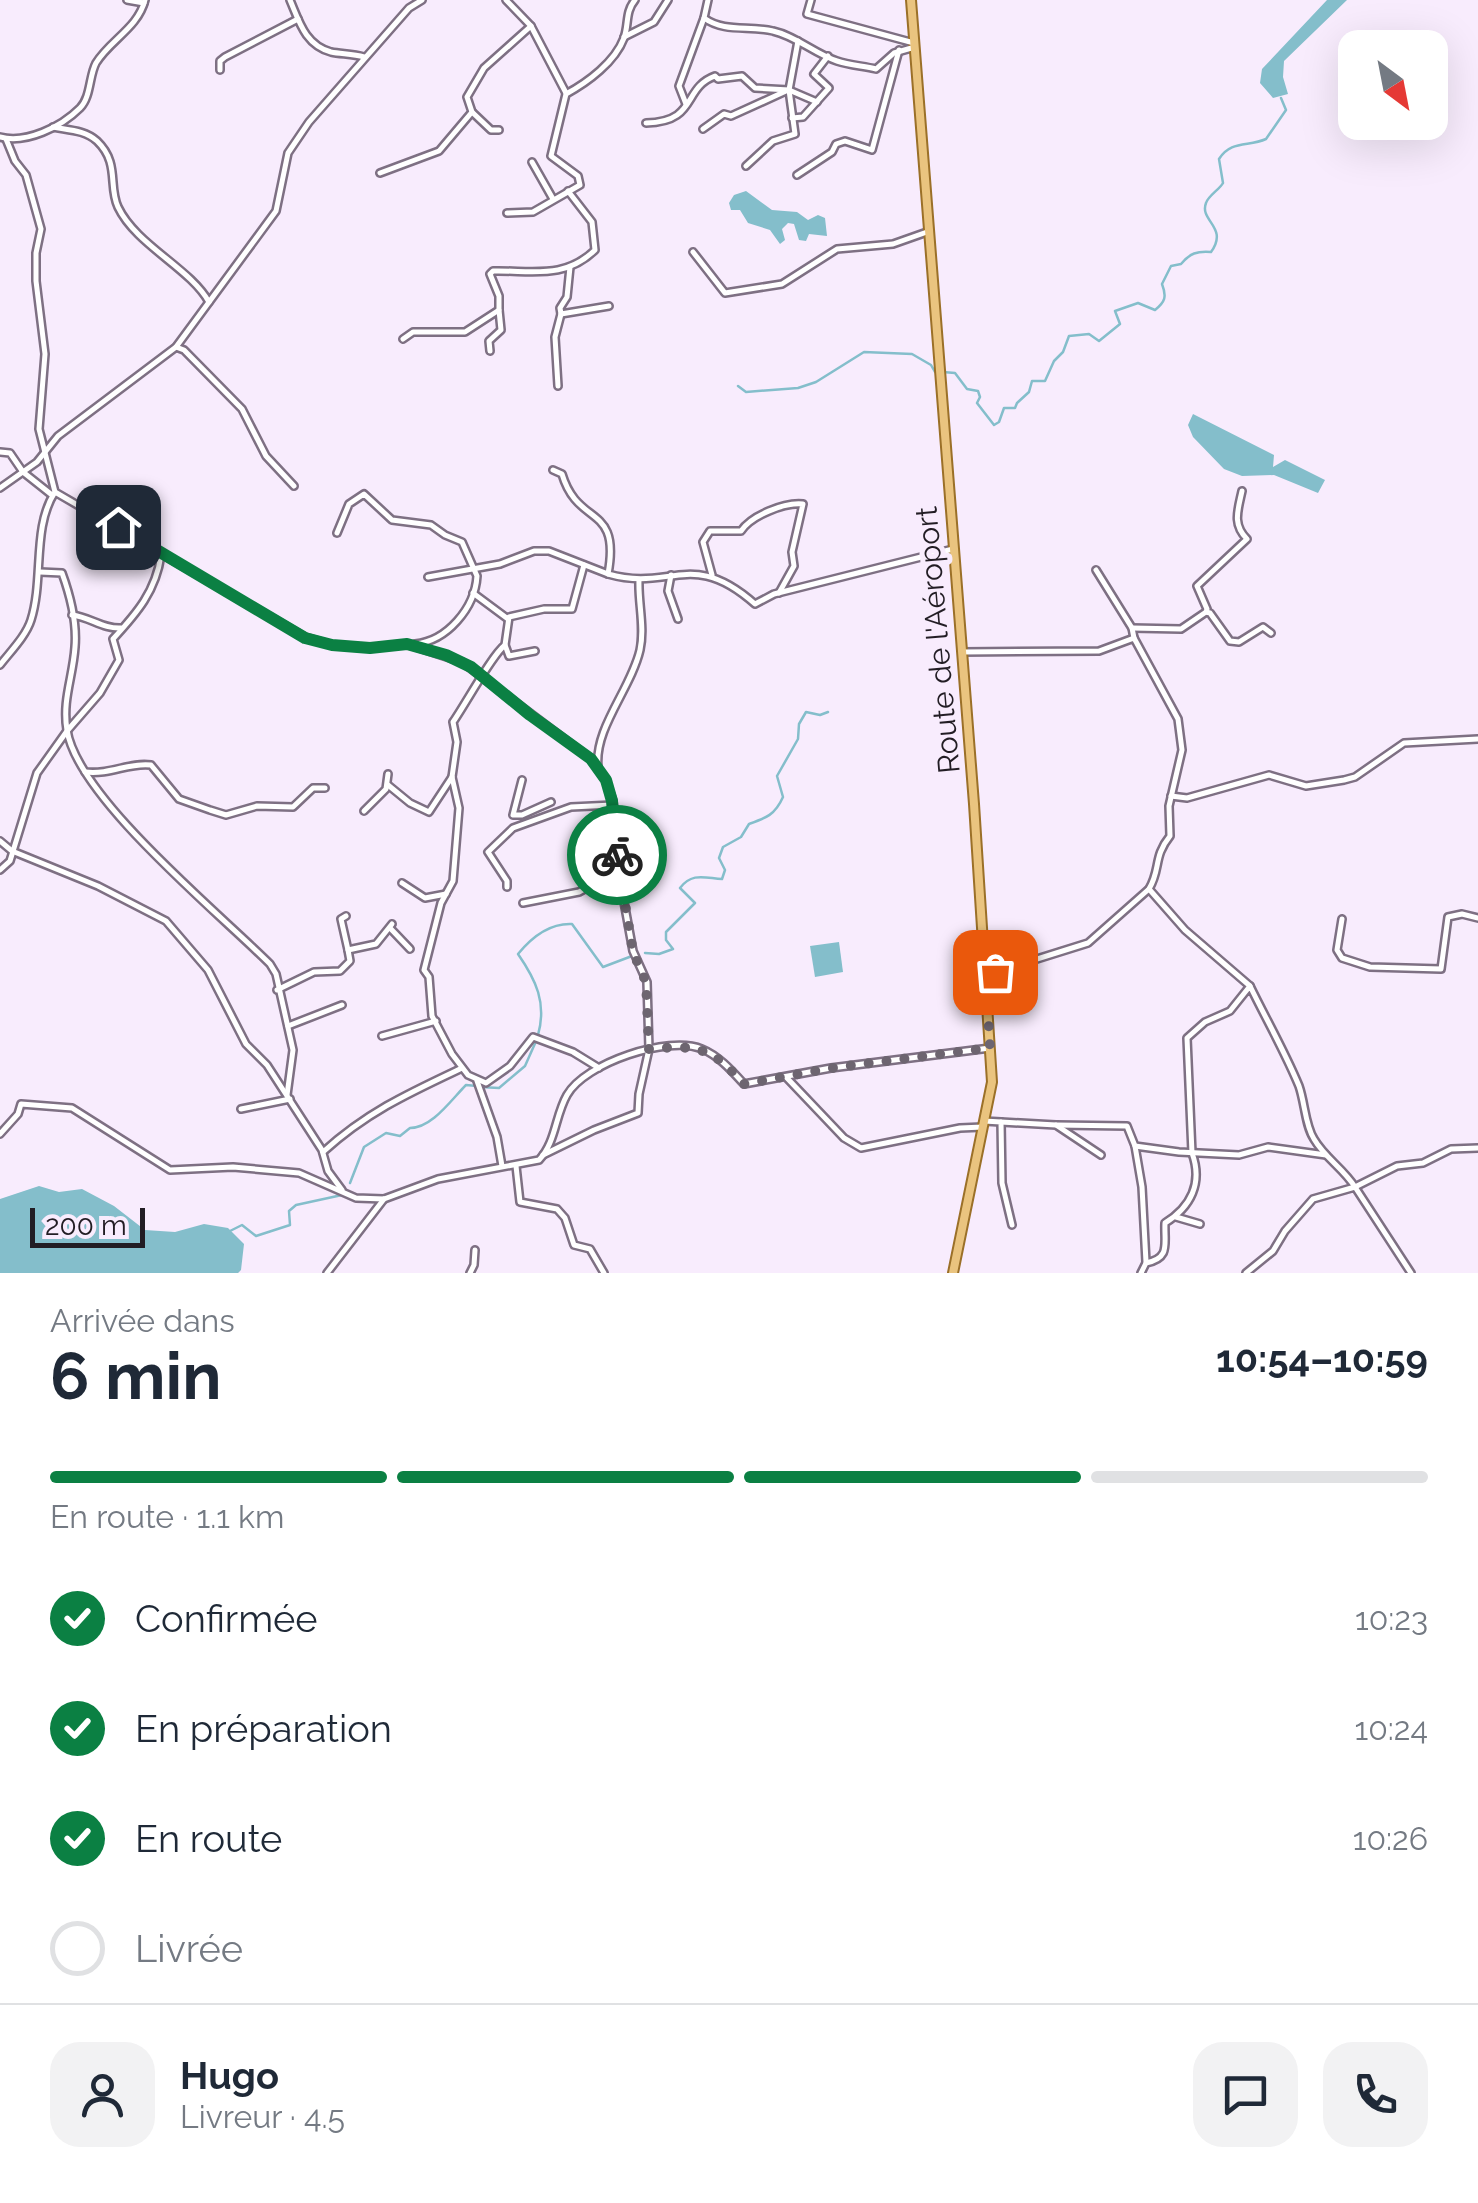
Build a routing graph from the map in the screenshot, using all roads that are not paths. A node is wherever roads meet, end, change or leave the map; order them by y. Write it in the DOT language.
graph roads {
  1 [pos="127,0"];
  2 [pos="290,0"];
  3 [pos="422,0"];
  4 [pos="506,0"];
  5 [pos="635,0"];
  6 [pos="668,0"];
  7 [pos="708,0"];
  8 [pos="812,0"];
  9 [pos="911,0"];
  10 [pos="144,2"];
  11 [pos="704,18"];
  12 [pos="298,20"];
  13 [pos="531,26"];
  14 [pos="624,37"];
  15 [pos="798,41"];
  16 [pos="915,45"];
  17 [pos="899,50"];
  18 [pos="364,56"];
  19 [pos="828,56"];
  20 [pos="220,70"];
  21 [pos="789,90"];
  22 [pos="566,94"];
  23 [pos="817,102"];
  24 [pos="687,105"];
  25 [pos="472,112"];
  26 [pos="792,118"];
  27 [pos="646,123"];
  28 [pos="53,127"];
  29 [pos="703,129"];
  30 [pos="500,130"];
  31 [pos="3,138"];
  32 [pos="532,162"];
  33 [pos="746,166"];
  34 [pos="380,173"];
  35 [pos="797,175"];
  36 [pos="568,191"];
  37 [pos="553,199"];
  38 [pos="508,213"];
  39 [pos="930,230"];
  40 [pos="693,252"];
  41 [pos="570,267"];
  42 [pos="209,302"];
  43 [pos="609,306"];
  44 [pos="499,310"];
  45 [pos="561,314"];
  46 [pos="404,339"];
  47 [pos="176,347"];
  48 [pos="490,351"];
  49 [pos="558,386"];
  50 [pos="0,452"];
  51 [pos="47,453"];
  52 [pos="553,470"];
  53 [pos="23,472"];
  54 [pos="294,486"];
  55 [pos="0,488"];
  56 [pos="1242,491"];
  57 [pos="54,493"];
  58 [pos="337,533"];
  59 [pos="953,549"];
  60 [pos="161,555"];
  61 [pos="584,566"];
  62 [pos="476,569"];
  63 [pos="1096,570"];
  64 [pos="40,572"];
  65 [pos="608,574"];
  66 [pos="712,574"];
  67 [pos="671,575"];
  68 [pos="428,578"];
  69 [pos="639,580"];
  70 [pos="473,593"];
  71 [pos="777,593"];
  72 [pos="1206,612"];
  73 [pos="72,615"];
  74 [pos="508,619"];
  75 [pos="678,619"];
  76 [pos="123,628"];
  77 [pos="1132,628"];
  78 [pos="1270,633"];
  79 [pos="1134,638"];
  80 [pos="407,644"];
  81 [pos="505,645"];
  82 [pos="534,651"];
  83 [pos="967,651"];
  84 [pos="0,665"];
  85 [pos="483,678"];
  86 [pos="67,731"];
  87 [pos="1478,739"];
  88 [pos="598,768"];
  89 [pos="85,772"];
  90 [pos="388,774"];
  91 [pos="452,777"];
  92 [pos="522,780"];
  93 [pos="388,786"];
  94 [pos="325,788"];
  95 [pos="1171,796"];
  96 [pos="551,802"];
  97 [pos="613,804"];
  98 [pos="364,812"];
  99 [pos="522,815"];
  100 [pos="520,825"];
  101 [pos="0,841"];
  102 [pos="12,851"];
  103 [pos="0,870"];
  104 [pos="618,870"];
  105 [pos="402,883"];
  106 [pos="507,887"];
  107 [pos="1149,888"];
  108 [pos="446,894"];
  109 [pos="523,903"];
  110 [pos="346,916"];
  111 [pos="1478,918"];
  112 [pos="1342,919"];
  113 [pos="410,949"];
  114 [pos="348,950"];
  115 [pos="986,976"];
  116 [pos="1250,986"];
  117 [pos="278,990"];
  118 [pos="342,1005"];
  119 [pos="436,1021"];
  120 [pos="288,1026"];
  121 [pos="382,1036"];
  122 [pos="990,1048"];
  123 [pos="649,1049"];
  124 [pos="462,1068"];
  125 [pos="599,1068"];
  126 [pos="786,1078"];
  127 [pos="476,1081"];
  128 [pos="288,1097"];
  129 [pos="242,1109"];
  130 [pos="1001,1122"];
  131 [pos="984,1124"];
  132 [pos="1056,1125"];
  133 [pos="0,1134"];
  134 [pos="1135,1146"];
  135 [pos="1478,1148"];
  136 [pos="323,1152"];
  137 [pos="1192,1153"];
  138 [pos="543,1155"];
  139 [pos="1101,1155"];
  140 [pos="1326,1156"];
  141 [pos="502,1166"];
  142 [pos="516,1166"];
  143 [pos="1355,1186"];
  144 [pos="342,1190"];
  145 [pos="384,1199"];
  146 [pos="1176,1216"];
  147 [pos="1200,1224"];
  148 [pos="1012,1225"];
  149 [pos="475,1250"];
  150 [pos="1146,1263"];
  151 [pos="328,1273"];
  152 [pos="470,1273"];
  153 [pos="604,1273"];
  154 [pos="953,1273"];
  155 [pos="1141,1273"];
  156 [pos="1246,1273"];
  157 [pos="1411,1273"];
  1 -- 10 [label="street"];
  2 -- 12 [label="street"];
  3 -- 18 [label="street"];
  4 -- 13 [label="street"];
  5 -- 14 [label="street"];
  6 -- 14 [label="street"];
  7 -- 11 [label="street"];
  8 -- 16 [label="street"];
  9 -- 16 [label="main road, Route de l'Aéroport"];
  10 -- 28 [label="street"];
  11 -- 15 [label="street"];
  11 -- 24 [label="street"];
  12 -- 18 [label="street"];
  12 -- 20 [label="street"];
  13 -- 22 [label="street"];
  13 -- 25 [label="street"];
  14 -- 22 [label="street"];
  15 -- 19 [label="street"];
  15 -- 21 [label="street"];
  16 -- 17 [label="street"];
  16 -- 39 [label="main road, Route de l'Aéroport"];
  17 -- 19 [label="street"];
  17 -- 35 [label="street"];
  18 -- 42 [label="street"];
  19 -- 23 [label="street"];
  21 -- 23 [label="street"];
  21 -- 24 [label="street"];
  21 -- 26 [label="street"];
  21 -- 29 [label="street"];
  22 -- 36 [label="street"];
  23 -- 26 [label="street"];
  24 -- 27 [label="street"];
  25 -- 30 [label="street"];
  25 -- 34 [label="street"];
  26 -- 33 [label="street"];
  28 -- 31 [label="street"];
  28 -- 42 [label="street"];
  31 -- 51 [label="street"];
  32 -- 37 [label="street"];
  36 -- 37 [label="street"];
  36 -- 41 [label="street"];
  37 -- 38 [label="street"];
  39 -- 40 [label="street"];
  39 -- 59 [label="main road, Route de l'Aéroport"];
  41 -- 44 [label="street"];
  41 -- 45 [label="street"];
  42 -- 47 [label="street"];
  43 -- 45 [label="street"];
  44 -- 46 [label="street"];
  44 -- 48 [label="street"];
  45 -- 49 [label="street"];
  47 -- 51 [label="street"];
  47 -- 54 [label="street"];
  50 -- 53 [label="street"];
  51 -- 53 [label="street"];
  51 -- 57 [label="street"];
  52 -- 65 [label="street"];
  53 -- 55 [label="street"];
  53 -- 57 [label="street"];
  56 -- 72 [label="street"];
  57 -- 60 [label="street"];
  57 -- 64 [label="street"];
  58 -- 62 [label="street"];
  59 -- 71 [label="street"];
  59 -- 83 [label="main road, Route de l'Aéroport"];
  60 -- 76 [label="street"];
  60 -- 80 [label="street"];
  61 -- 62 [label="street"];
  61 -- 65 [label="street"];
  61 -- 74 [label="street"];
  62 -- 68 [label="street"];
  62 -- 70 [label="street"];
  63 -- 77 [label="street"];
  64 -- 73 [label="street"];
  64 -- 84 [label="street"];
  65 -- 69 [label="street"];
  66 -- 67 [label="street"];
  66 -- 71 [label="street"];
  66 -- 71 [label="street"];
  67 -- 69 [label="street"];
  67 -- 75 [label="street"];
  69 -- 88 [label="street"];
  70 -- 74 [label="street"];
  70 -- 80 [label="street"];
  72 -- 77 [label="street"];
  72 -- 78 [label="street"];
  73 -- 76 [label="street"];
  73 -- 86 [label="street"];
  74 -- 81 [label="street"];
  76 -- 86 [label="street"];
  77 -- 79 [label="street"];
  79 -- 83 [label="street"];
  79 -- 95 [label="street"];
  80 -- 85 [label="street"];
  81 -- 82 [label="street"];
  81 -- 85 [label="street"];
  83 -- 115 [label="main road, Route de l'Aéroport"];
  85 -- 88 [label="street"];
  85 -- 91 [label="street"];
  86 -- 89 [label="street"];
  86 -- 102 [label="street"];
  87 -- 95 [label="street"];
  88 -- 97 [label="street"];
  89 -- 94 [label="street"];
  89 -- 117 [label="street"];
  90 -- 93 [label="street"];
  91 -- 93 [label="street"];
  91 -- 108 [label="street"];
  92 -- 99 [label="street"];
  93 -- 98 [label="street"];
  95 -- 107 [label="street"];
  96 -- 99 [label="street"];
  97 -- 100 [label="street"];
  97 -- 104 [label="street"];
  99 -- 100 [label="street"];
  100 -- 106 [label="street"];
  101 -- 102 [label="street"];
  102 -- 103 [label="street"];
  102 -- 128 [label="street"];
  104 -- 109 [label="street"];
  104 -- 123 [label="street"];
  105 -- 108 [label="street"];
  107 -- 115 [label="street"];
  107 -- 116 [label="street"];
  108 -- 119 [label="street"];
  110 -- 114 [label="street"];
  111 -- 112 [label="street"];
  113 -- 114 [label="street"];
  114 -- 117 [label="street"];
  115 -- 122 [label="main road, Route de l'Aéroport"];
  116 -- 137 [label="street"];
  116 -- 140 [label="street"];
  117 -- 120 [label="street"];
  118 -- 120 [label="street"];
  119 -- 121 [label="street"];
  119 -- 124 [label="street"];
  120 -- 128 [label="street"];
  122 -- 126 [label="street"];
  122 -- 131 [label="main road, Route de l'Aéroport"];
  123 -- 125 [label="street"];
  123 -- 126 [label="street"];
  123 -- 138 [label="street"];
  124 -- 127 [label="street"];
  124 -- 136 [label="street"];
  125 -- 127 [label="street"];
  125 -- 138 [label="street"];
  126 -- 131 [label="street"];
  127 -- 141 [label="street"];
  128 -- 129 [label="street"];
  128 -- 136 [label="street"];
  130 -- 131 [label="street"];
  130 -- 132 [label="street"];
  130 -- 148 [label="street"];
  131 -- 154 [label="main road, Route de l'Aéroport"];
  132 -- 134 [label="street"];
  132 -- 139 [label="street"];
  133 -- 144 [label="street"];
  134 -- 137 [label="street"];
  134 -- 150 [label="street"];
  135 -- 143 [label="street"];
  136 -- 144 [label="street"];
  137 -- 140 [label="street"];
  137 -- 146 [label="street"];
  138 -- 142 [label="street"];
  140 -- 143 [label="street"];
  141 -- 142 [label="street"];
  141 -- 145 [label="street"];
  142 -- 153 [label="street"];
  143 -- 156 [label="street"];
  143 -- 157 [label="street"];
  144 -- 145 [label="street"];
  145 -- 151 [label="street"];
  146 -- 147 [label="street"];
  146 -- 150 [label="street"];
  149 -- 152 [label="street"];
  150 -- 155 [label="street"];
}
